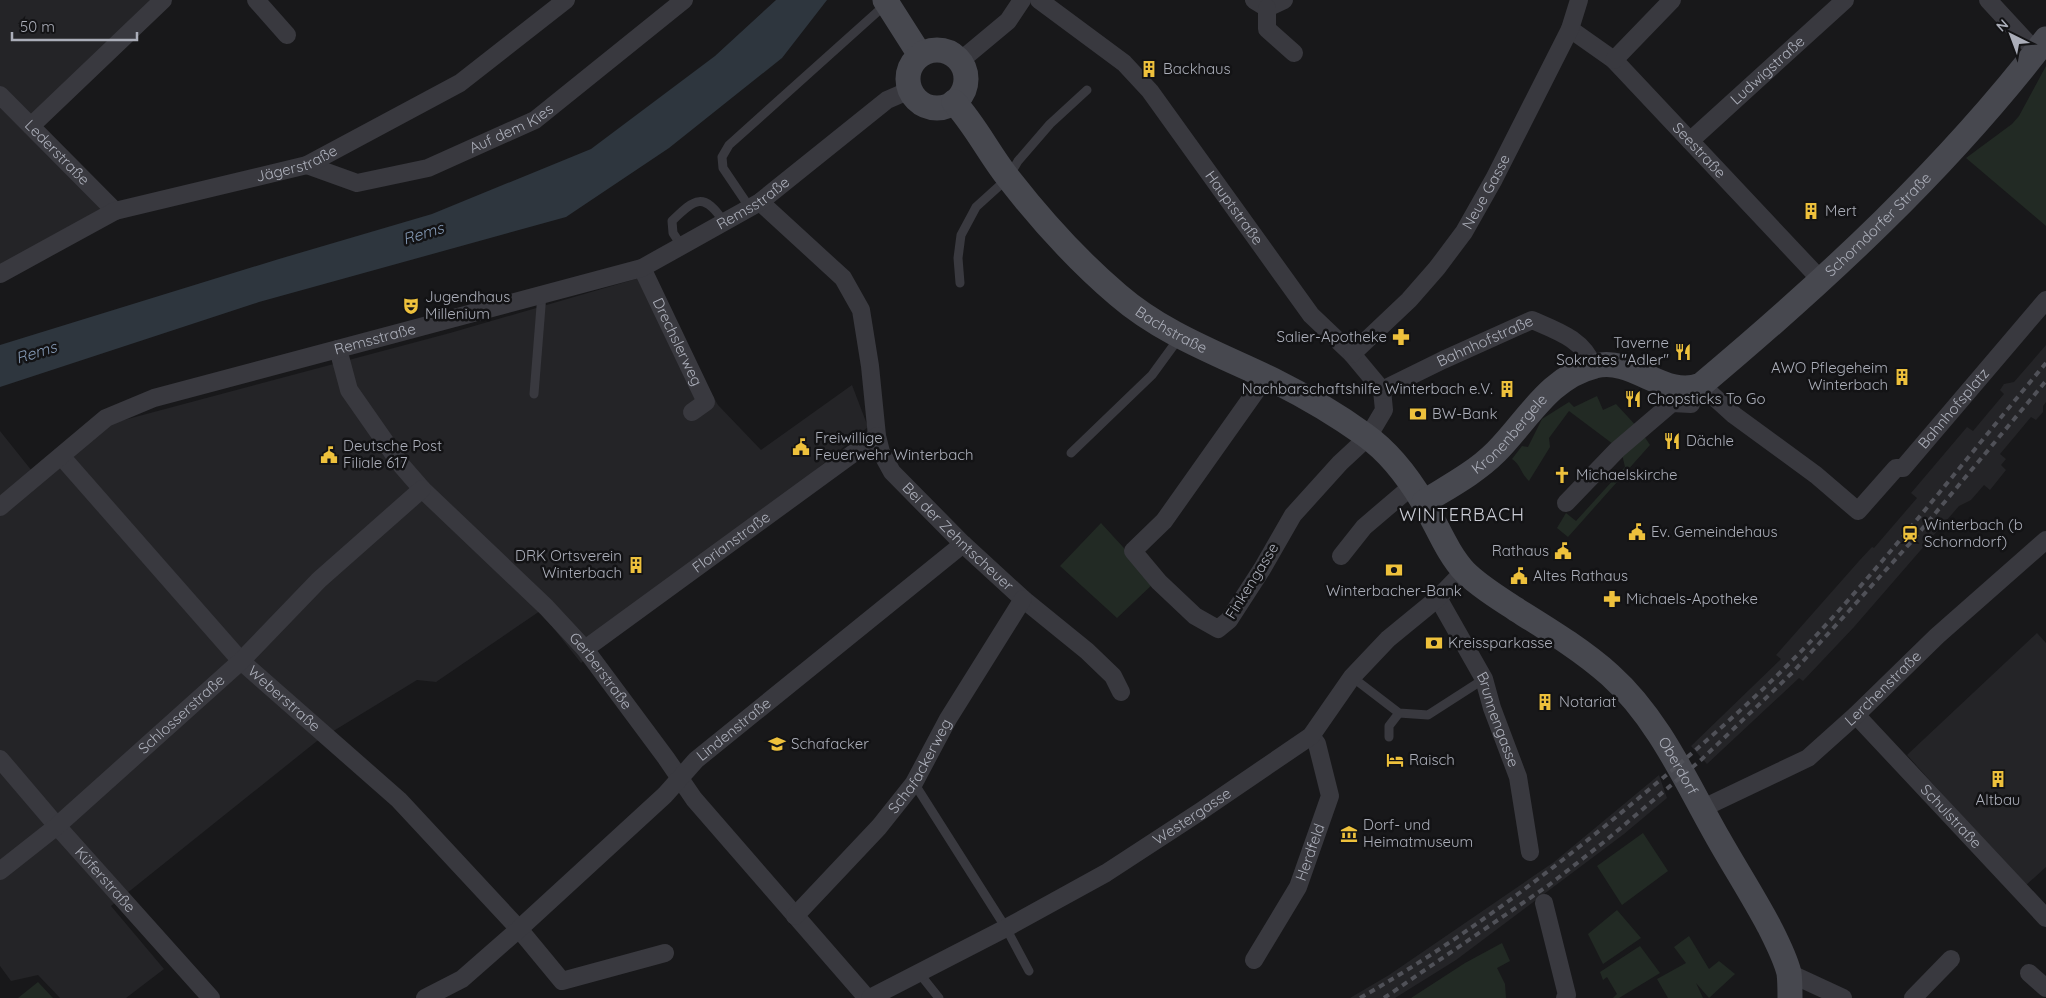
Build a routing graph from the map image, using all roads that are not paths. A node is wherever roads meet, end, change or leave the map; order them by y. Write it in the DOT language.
graph roads {
  1 [pos="163,0"];
  2 [pos="256,0"];
  3 [pos="566,0"];
  4 [pos="684,0"];
  5 [pos="1022,0"];
  6 [pos="1039,0"];
  7 [pos="1284,0"];
  8 [pos="1579,0"];
  9 [pos="1672,0"];
  10 [pos="1845,0"];
  11 [pos="1988,0"];
  12 [pos="886,2"];
  13 [pos="1260,4"];
  14 [pos="1570,29"];
  15 [pos="287,35"];
  16 [pos="2041,46"];
  17 [pos="1294,53"];
  18 [pos="920,54"];
  19 [pos="1614,60"];
  20 [pos="960,61"];
  21 [pos="910,90"];
  22 [pos="1087,90"];
  23 [pos="0,95"];
  24 [pos="954,102"];
  25 [pos="31,126"];
  26 [pos="1690,141"];
  27 [pos="307,165"];
  28 [pos="1008,178"];
  29 [pos="755,205"];
  30 [pos="115,210"];
  31 [pos="724,222"];
  32 [pos="681,245"];
  33 [pos="642,268"];
  34 [pos="0,274"];
  35 [pos="1822,280"];
  36 [pos="960,283"];
  37 [pos="542,294"];
  38 [pos="2046,300"];
  39 [pos="1179,337"];
  40 [pos="338,349"];
  41 [pos="1352,354"];
  42 [pos="1593,366"];
  43 [pos="1266,378"];
  44 [pos="1696,387"];
  45 [pos="1382,390"];
  46 [pos="534,394"];
  47 [pos="692,412"];
  48 [pos="877,436"];
  49 [pos="1368,437"];
  50 [pos="1071,453"];
  51 [pos="61,456"];
  52 [pos="422,490"];
  53 [pos="1418,494"];
  54 [pos="1566,503"];
  55 [pos="0,507"];
  56 [pos="2046,540"];
  57 [pos="963,544"];
  58 [pos="1341,556"];
  59 [pos="1464,571"];
  60 [pos="1438,598"];
  61 [pos="1022,599"];
  62 [pos="585,650"];
  63 [pos="241,661"];
  64 [pos="1352,677"];
  65 [pos="1484,679"];
  66 [pos="1122,692"];
  67 [pos="1399,713"];
  68 [pos="1856,715"];
  69 [pos="1311,736"];
  70 [pos="1389,737"];
  71 [pos="0,759"];
  72 [pos="679,779"];
  73 [pos="914,783"];
  74 [pos="1701,809"];
  75 [pos="57,826"];
  76 [pos="1530,852"];
  77 [pos="0,871"];
  78 [pos="1544,903"];
  79 [pos="795,916"];
  80 [pos="2046,918"];
  81 [pos="1006,928"];
  82 [pos="519,930"];
  83 [pos="665,953"];
  84 [pos="1951,958"];
  85 [pos="1254,960"];
  86 [pos="1029,971"];
  87 [pos="919,972"];
  88 [pos="1788,973"];
  89 [pos="2029,973"];
  90 [pos="2046,988"];
  91 [pos="211,998"];
  92 [pos="425,998"];
  93 [pos="869,998"];
  94 [pos="939,998"];
  95 [pos="1565,998"];
  96 [pos="1790,998"];
  97 [pos="1843,998"];
  98 [pos="1913,998"];
  1 -- 25 [label="street"];
  2 -- 15 [label="street"];
  3 -- 27 [label="street, Jägerstraße"];
  4 -- 27 [label="street, Auf dem Kies"];
  5 -- 20 [label="street"];
  6 -- 41 [label="street, Hauptstraße"];
  7 -- 13 [label="street"];
  8 -- 14 [label="street, Neue Gasse"];
  9 -- 19 [label="street"];
  10 -- 26 [label="street, Ludwigstraße"];
  11 -- 16 [label="street"];
  12 -- 18 [label="main road"];
  12 -- 29 [label="lane"];
  13 -- 17 [label="street"];
  14 -- 19 [label="street, Seestraße"];
  14 -- 41 [label="street, Neue Gasse"];
  16 -- 35 [label="main road, Schorndorfer Straße"];
  18 -- 20 [label="main road"];
  18 -- 21 [label="main road"];
  19 -- 26 [label="street, Seestraße"];
  20 -- 24 [label="main road"];
  21 -- 24 [label="main road"];
  21 -- 29 [label="street, Remsstraße"];
  22 -- 28 [label="lane"];
  23 -- 25 [label="street, Lederstraße"];
  24 -- 28 [label="main road, Bachstraße"];
  25 -- 30 [label="street, Lederstraße"];
  26 -- 35 [label="street, Seestraße"];
  27 -- 30 [label="street, Jägerstraße"];
  28 -- 36 [label="lane"];
  28 -- 39 [label="main road, Bachstraße"];
  29 -- 31 [label="street, Remsstraße"];
  29 -- 48 [label="street, Bei der Zehntscheuer"];
  30 -- 34 [label="street, Jägerstraße"];
  31 -- 32 [label="street, Remsstraße"];
  31 -- 32 [label="lane"];
  32 -- 33 [label="street, Remsstraße"];
  33 -- 37 [label="street, Remsstraße"];
  33 -- 47 [label="street, Drechslerweg"];
  35 -- 44 [label="main road, Schorndorfer Straße"];
  37 -- 40 [label="street, Remsstraße"];
  37 -- 46 [label="lane"];
  38 -- 44 [label="street, Bahnhofsplatz"];
  39 -- 43 [label="main road, Bachstraße"];
  39 -- 50 [label="lane"];
  40 -- 51 [label="street, Remsstraße"];
  40 -- 52 [label="street, Gerberstraße"];
  41 -- 45 [label="street, Hauptstraße"];
  42 -- 44 [label="main road"];
  42 -- 45 [label="street, Bahnhofstraße"];
  42 -- 53 [label="main road, Kronenbergele"];
  43 -- 49 [label="main road, Bachstraße"];
  43 -- 49 [label="street, Finkengasse"];
  44 -- 54 [label="street"];
  45 -- 49 [label="street"];
  48 -- 57 [label="street, Bei der Zehntscheuer"];
  48 -- 62 [label="street, Florianstraße"];
  49 -- 53 [label="main road, Bachstraße"];
  51 -- 55 [label="street, Remsstraße"];
  51 -- 63 [label="street, Weberstraße"];
  52 -- 62 [label="street, Gerberstraße"];
  52 -- 63 [label="street, Schlosserstraße"];
  53 -- 58 [label="street"];
  53 -- 59 [label="main road, Oberdorf"];
  56 -- 68 [label="street, Lerchenstraße"];
  57 -- 61 [label="street, Bei der Zehntscheuer"];
  57 -- 72 [label="street, Lindenstraße"];
  59 -- 60 [label="street, Westergasse"];
  59 -- 74 [label="main road, Oberdorf"];
  60 -- 64 [label="street, Westergasse"];
  60 -- 65 [label="street, Brunnengasse"];
  61 -- 66 [label="street, Bei der Zehntscheuer"];
  61 -- 73 [label="street, Schafackerweg"];
  62 -- 72 [label="street, Gerberstraße"];
  63 -- 75 [label="street, Schlosserstraße"];
  63 -- 82 [label="street, Weberstraße"];
  64 -- 67 [label="lane"];
  64 -- 69 [label="street, Westergasse"];
  65 -- 67 [label="lane"];
  65 -- 76 [label="street, Brunnengasse"];
  67 -- 70 [label="lane"];
  68 -- 74 [label="street, Lerchenstraße"];
  68 -- 80 [label="street, Schulstraße"];
  69 -- 81 [label="street, Westergasse"];
  69 -- 85 [label="street, Herdfeld"];
  71 -- 75 [label="street, Küferstraße"];
  72 -- 79 [label="street, Gerberstraße"];
  72 -- 82 [label="street, Lindenstraße"];
  73 -- 79 [label="street, Schafackerweg"];
  73 -- 81 [label="lane"];
  74 -- 88 [label="main road, Oberdorf"];
  75 -- 77 [label="street, Schlosserstraße"];
  75 -- 91 [label="street, Küferstraße"];
  78 -- 95 [label="street"];
  79 -- 93 [label="street, Gerberstraße"];
  81 -- 86 [label="lane"];
  81 -- 87 [label="street, Westergasse"];
  82 -- 83 [label="street"];
  82 -- 92 [label="street, Lindenstraße"];
  84 -- 98 [label="street"];
  87 -- 93 [label="street, Westergasse"];
  87 -- 94 [label="lane"];
  88 -- 96 [label="main road, Oberdorf"];
  88 -- 97 [label="street"];
  89 -- 90 [label="street"];
}
